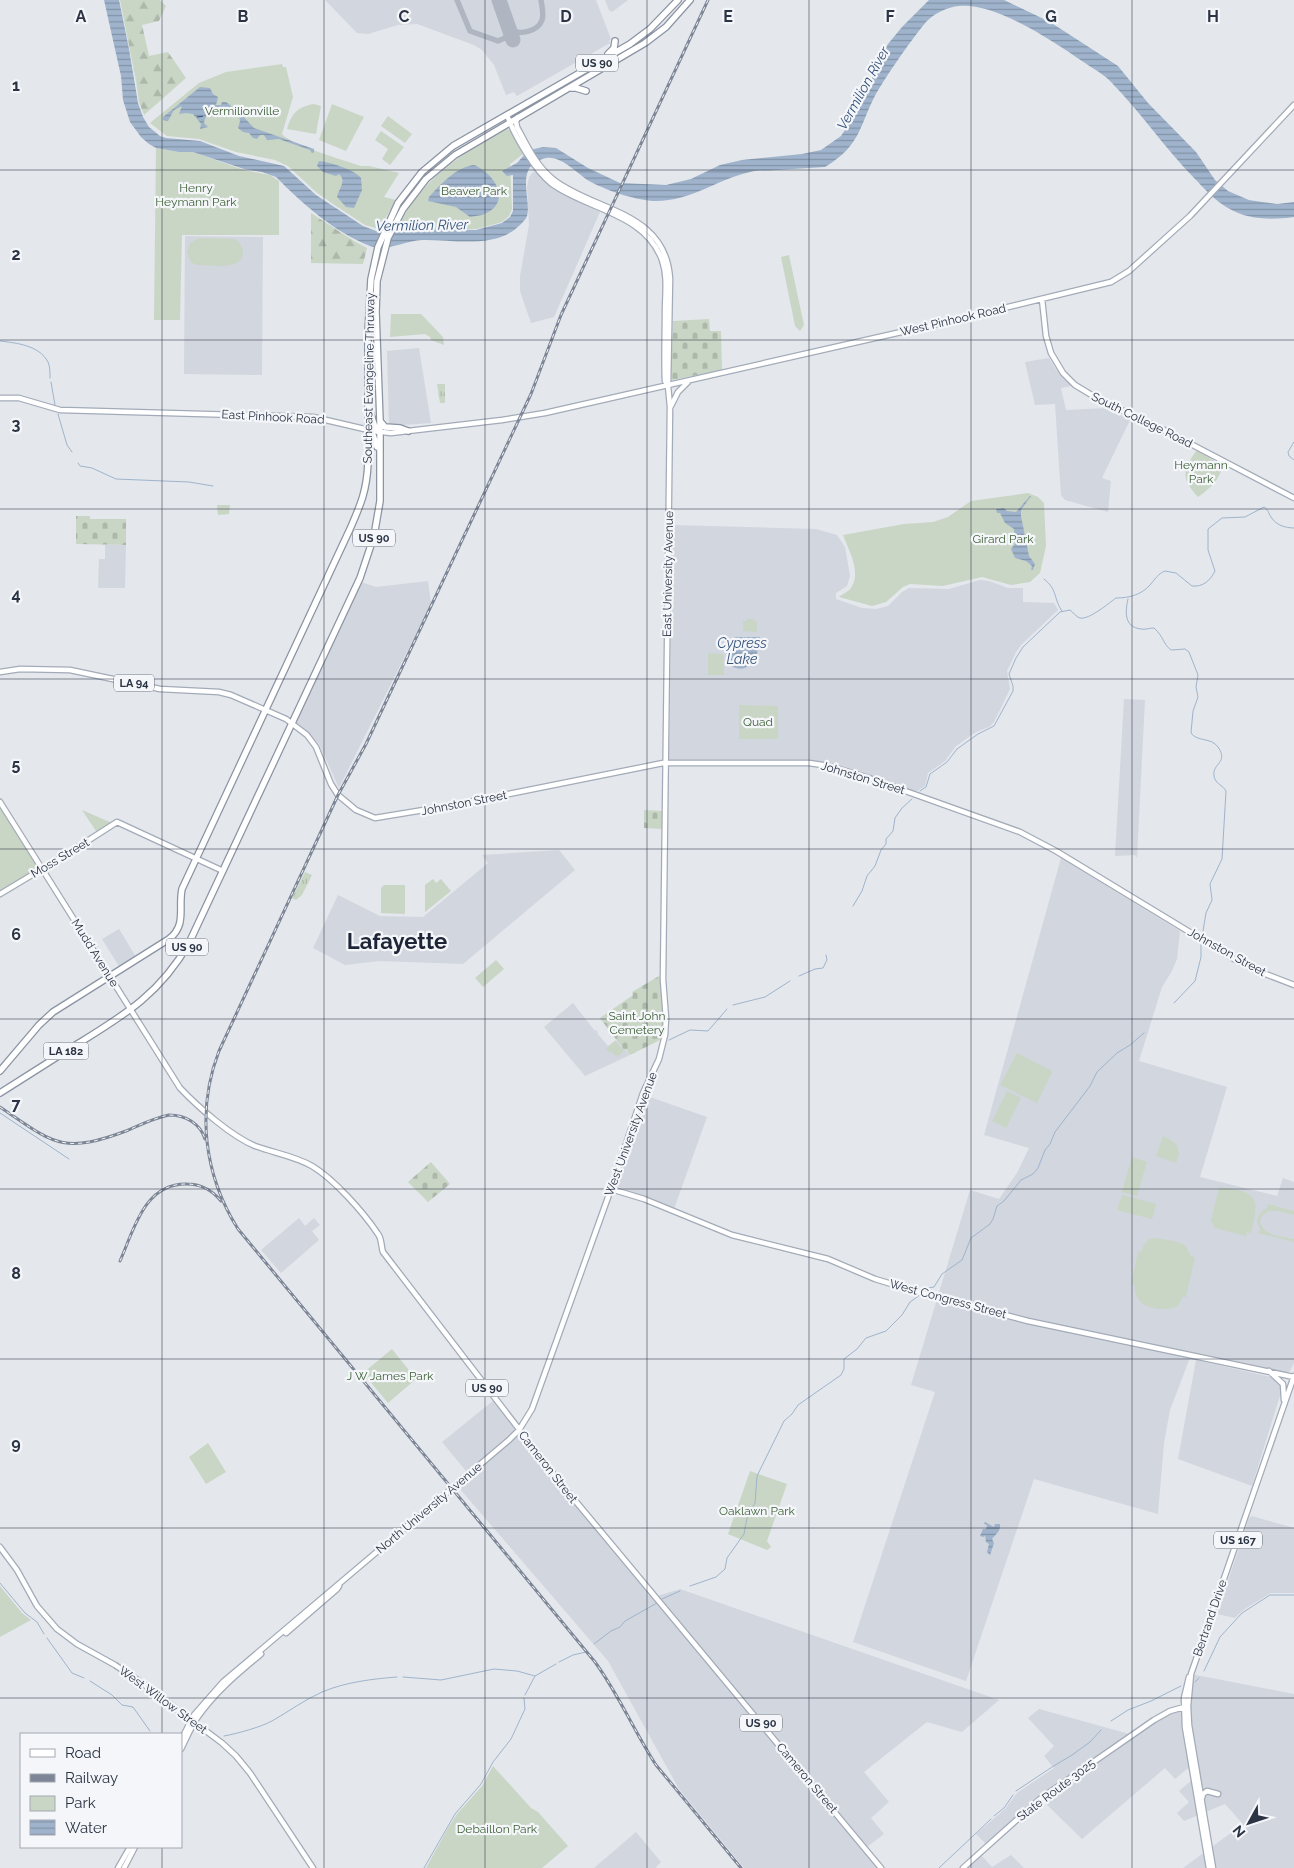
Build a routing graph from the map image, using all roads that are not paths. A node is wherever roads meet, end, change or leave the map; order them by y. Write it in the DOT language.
graph roads {
  1 [pos="678,0"];
  2 [pos="690,0"];
  3 [pos="620,50"];
  4 [pos="613,54"];
  5 [pos="615,61"];
  6 [pos="597,63"];
  7 [pos="584,79"];
  8 [pos="562,92"];
  9 [pos="1294,105"];
  10 [pos="507,115"];
  11 [pos="519,117"];
  12 [pos="510,122"];
  13 [pos="525,144"];
  14 [pos="1042,299"];
  15 [pos="689,381"];
  16 [pos="668,386"];
  17 [pos="0,398"];
  18 [pos="368,406"];
  19 [pos="670,407"];
  20 [pos="545,413"];
  21 [pos="380,420"];
  22 [pos="368,430"];
  23 [pos="379,432"];
  24 [pos="408,432"];
  25 [pos="380,458"];
  26 [pos="1294,498"];
  27 [pos="0,672"];
  28 [pos="266,710"];
  29 [pos="292,723"];
  30 [pos="667,763"];
  31 [pos="0,802"];
  32 [pos="196,858"];
  33 [pos="42,869"];
  34 [pos="223,871"];
  35 [pos="0,894"];
  36 [pos="110,976"];
  37 [pos="1294,984"];
  38 [pos="131,1011"];
  39 [pos="0,1070"];
  40 [pos="0,1093"];
  41 [pos="194,1102"];
  42 [pos="611,1189"];
  43 [pos="1268,1372"];
  44 [pos="1294,1377"];
  45 [pos="1284,1403"];
  46 [pos="519,1430"];
  47 [pos="0,1547"];
  48 [pos="1191,1674"];
  49 [pos="1186,1706"];
  50 [pos="1170,1711"];
  51 [pos="1184,1718"];
  52 [pos="193,1721"];
  53 [pos="182,1738"];
  54 [pos="182,1747"];
  55 [pos="1218,1794"];
  56 [pos="1202,1800"];
  57 [pos="130,1848"];
  58 [pos="133,1848"];
  59 [pos="129,1854"];
  60 [pos="121,1867"];
  61 [pos="313,1868"];
  62 [pos="881,1868"];
  63 [pos="963,1868"];
  64 [pos="1209,1868"];
  65 [pos="1213,1868"];
  1 -- 3 [label="highway, Southeast Evangeline Thruway / US 90"];
  2 -- 5 [label="highway, US 90"];
  3 -- 4 [label="highway, Southeast Evangeline Thruway / US 90"];
  3 -- 5 [label="highway"];
  3 -- 6 [label="highway"];
  4 -- 5 [label="highway"];
  4 -- 6 [label="highway, Southeast Evangeline Thruway / US 90"];
  5 -- 7 [label="highway, US 90"];
  6 -- 10 [label="highway, Southeast Evangeline Thruway / US 90"];
  7 -- 8 [label="highway, US 90"];
  7 -- 8 [label="highway"];
  8 -- 11 [label="highway, US 90"];
  9 -- 14 [label="main road, West Pinhook Road"];
  10 -- 12 [label="main road, East University Avenue"];
  10 -- 18 [label="highway, Southeast Evangeline Thruway / US 90"];
  11 -- 12 [label="highway, US 90"];
  11 -- 13 [label="main road, East University Avenue"];
  12 -- 13 [label="main road, East University Avenue"];
  12 -- 21 [label="highway, US 90"];
  13 -- 16 [label="main road, East University Avenue"];
  14 -- 15 [label="main road, West Pinhook Road"];
  14 -- 26 [label="main road, South College Road"];
  15 -- 16 [label="main road, West Pinhook Road"];
  15 -- 19 [label="main road"];
  16 -- 19 [label="main road, East University Avenue"];
  16 -- 20 [label="main road, West Pinhook Road"];
  17 -- 22 [label="main road, East Pinhook Road"];
  18 -- 22 [label="highway, Southeast Evangeline Thruway / US 90"];
  18 -- 23 [label="highway"];
  19 -- 30 [label="main road, East University Avenue"];
  20 -- 24 [label="main road, East Pinhook Road"];
  21 -- 23 [label="highway, US 90"];
  21 -- 24 [label="highway"];
  22 -- 23 [label="main road, East Pinhook Road"];
  22 -- 25 [label="highway"];
  22 -- 28 [label="highway, Southeast Evangeline Thruway / US 90"];
  23 -- 24 [label="main road, East Pinhook Road"];
  23 -- 25 [label="highway, US 90"];
  25 -- 29 [label="highway, US 90"];
  27 -- 28 [label="main road, LA 94"];
  28 -- 29 [label="main road"];
  28 -- 32 [label="highway, US 90"];
  29 -- 30 [label="main road, Johnston Street"];
  29 -- 34 [label="highway, US 90"];
  30 -- 37 [label="main road, Johnston Street"];
  30 -- 42 [label="main road, West University Avenue"];
  31 -- 33 [label="main road, Mudd Avenue"];
  32 -- 33 [label="main road, Moss Street"];
  32 -- 34 [label="main road"];
  32 -- 36 [label="highway, US 90"];
  33 -- 35 [label="main road, Moss Street"];
  33 -- 36 [label="main road, Mudd Avenue"];
  34 -- 38 [label="highway, US 90"];
  36 -- 38 [label="main road, Mudd Avenue / US 90"];
  36 -- 39 [label="highway, LA 182"];
  38 -- 40 [label="highway, LA 182"];
  38 -- 41 [label="main road, Mudd Avenue / US 90"];
  41 -- 46 [label="main road, Cameron Street / US 90"];
  42 -- 43 [label="main road, West Congress Street"];
  42 -- 46 [label="main road, West University Avenue"];
  43 -- 44 [label="main road, West Congress Street"];
  43 -- 45 [label="main road"];
  44 -- 45 [label="main road, Bertrand Drive / US 167"];
  45 -- 48 [label="main road, Bertrand Drive / US 167"];
  46 -- 52 [label="main road, North University Avenue"];
  46 -- 62 [label="main road, Cameron Street / US 90"];
  47 -- 52 [label="main road, West Willow Street"];
  48 -- 49 [label="main road, Bertrand Drive / US 167"];
  48 -- 49 [label="main road, Bertrand Drive / US 167"];
  49 -- 50 [label="main road, State Route 3025"];
  49 -- 51 [label="main road, Bertrand Drive / US 167"];
  49 -- 56 [label="main road, Bertrand Drive / US 167"];
  50 -- 51 [label="main road"];
  50 -- 63 [label="main road, State Route 3025"];
  51 -- 64 [label="main road, Bertrand Drive / US 167"];
  52 -- 53 [label="main road, North University Avenue"];
  52 -- 54 [label="main road, North University Avenue"];
  52 -- 61 [label="main road, West Willow Street"];
  55 -- 56 [label="main road"];
  56 -- 65 [label="main road, Bertrand Drive / US 167"];
  57 -- 59 [label="main road"];
  58 -- 59 [label="main road"];
  59 -- 60 [label="main road"];
}
